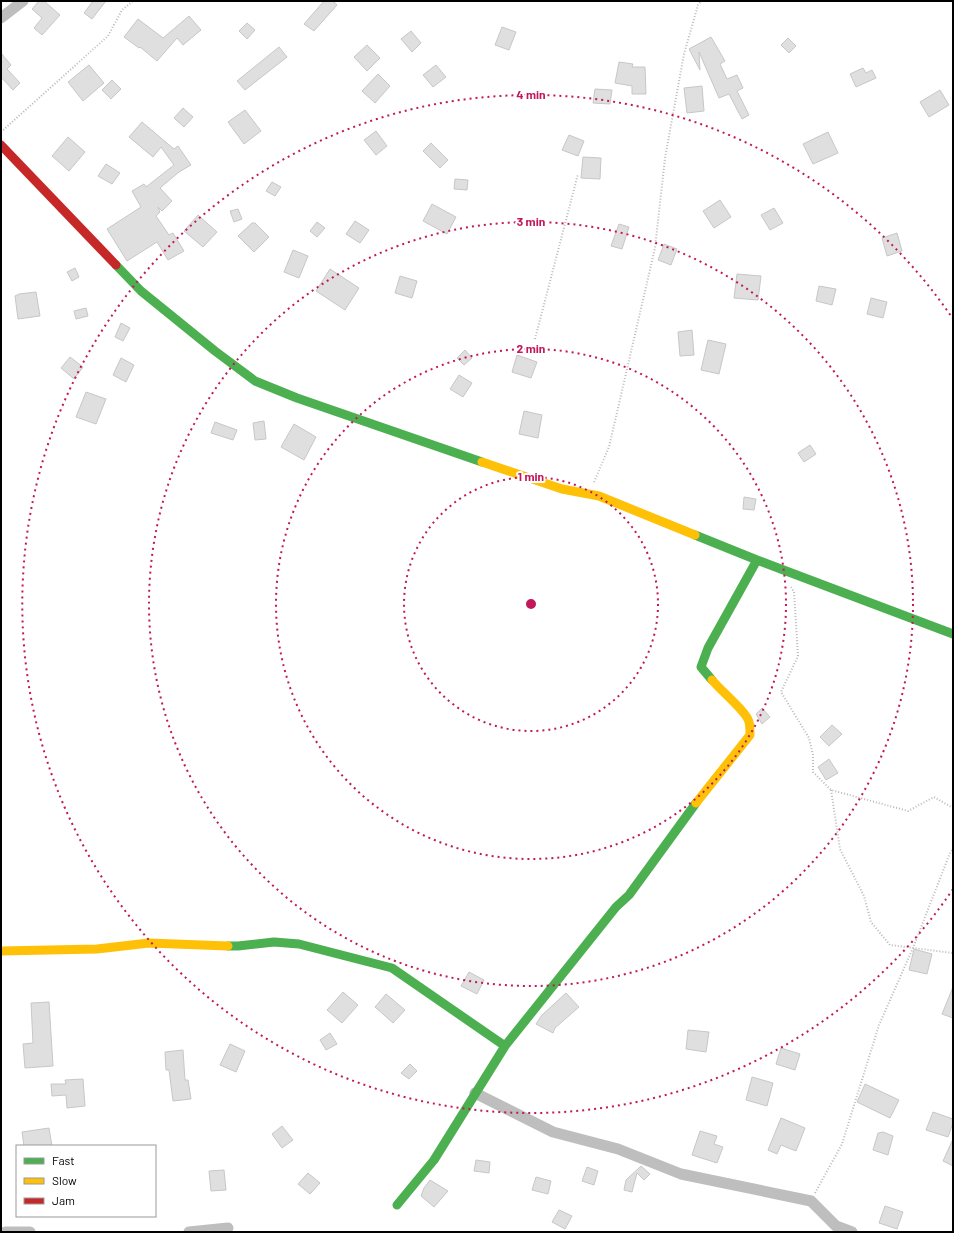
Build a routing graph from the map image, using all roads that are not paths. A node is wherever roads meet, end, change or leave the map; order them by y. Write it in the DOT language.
graph roads {
  1 [pos="23,1"];
  2 [pos="1,18"];
  3 [pos="1,145"];
  4 [pos="757,560"];
  5 [pos="953,634"];
  6 [pos="1,951"];
  7 [pos="505,1046"];
  8 [pos="475,1093"];
  9 [pos="397,1205"];
  10 [pos="228,1228"];
  11 [pos="5,1232"];
  12 [pos="30,1232"];
  13 [pos="189,1232"];
  14 [pos="852,1232"];
  1 -- 2 [label="street"];
  3 -- 4 [label="street"];
  4 -- 5 [label="street"];
  4 -- 7 [label="street"];
  6 -- 7 [label="street"];
  7 -- 8 [label="street"];
  8 -- 9 [label="street"];
  8 -- 14 [label="street"];
  10 -- 13 [label="street"];
  11 -- 12 [label="street"];
}
